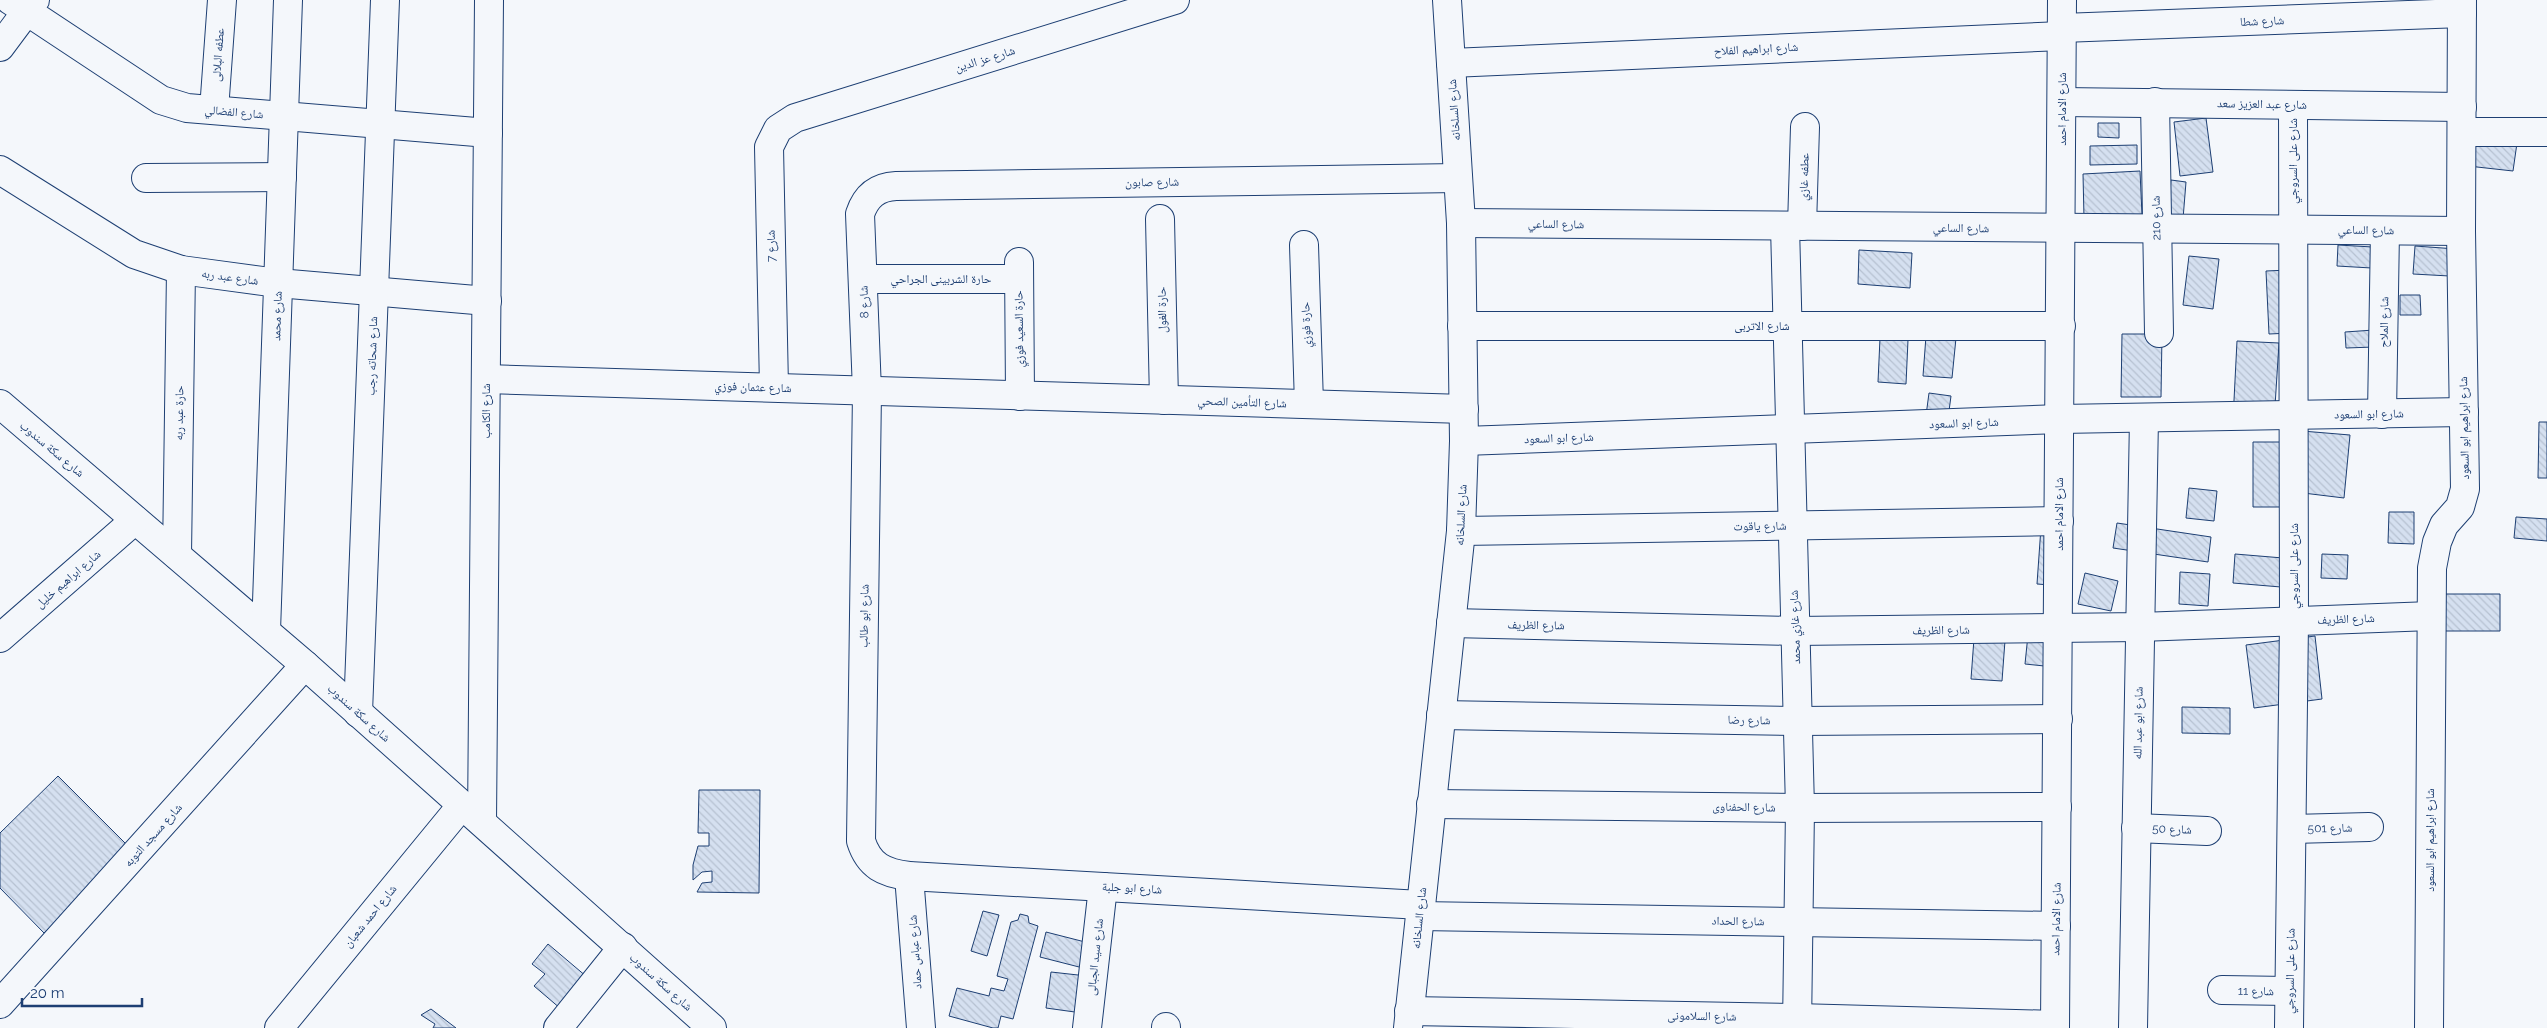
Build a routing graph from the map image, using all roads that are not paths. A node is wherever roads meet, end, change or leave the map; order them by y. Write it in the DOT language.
graph roads {
  1 [pos="222,0"];
  2 [pos="288,0"];
  3 [pos="385,0"];
  4 [pos="489,0"];
  5 [pos="1175,0"];
  6 [pos="1447,0"];
  7 [pos="2062,0"];
  8 [pos="24,4"];
  9 [pos="2462,6"];
  10 [pos="2062,32"];
  11 [pos="0,47"];
  12 [pos="1451,63"];
  13 [pos="2062,102"];
  14 [pos="2155,102"];
  15 [pos="2293,105"];
  16 [pos="214,110"];
  17 [pos="284,116"];
  18 [pos="796,118"];
  19 [pos="2462,119"];
  20 [pos="380,124"];
  21 [pos="1805,127"];
  22 [pos="2547,132"];
  23 [pos="488,133"];
  24 [pos="0,170"];
  25 [pos="282,177"];
  26 [pos="146,178"];
  27 [pos="1458,178"];
  28 [pos="860,214"];
  29 [pos="1160,220"];
  30 [pos="1461,223"];
  31 [pos="1794,226"];
  32 [pos="2061,229"];
  33 [pos="2156,229"];
  34 [pos="2293,229"];
  35 [pos="2385,231"];
  36 [pos="2461,231"];
  37 [pos="1304,245"];
  38 [pos="181,270"];
  39 [pos="1019,270"];
  40 [pos="863,279"];
  41 [pos="278,283"];
  42 [pos="375,290"];
  43 [pos="486,301"];
  44 [pos="1462,326"];
  45 [pos="1788,326"];
  46 [pos="2061,326"];
  47 [pos="2159,333"];
  48 [pos="486,379"];
  49 [pos="774,388"];
  50 [pos="868,391"];
  51 [pos="1020,396"];
  52 [pos="1164,400"];
  53 [pos="0,404"];
  54 [pos="1309,404"];
  55 [pos="1464,410"];
  56 [pos="2464,412"];
  57 [pos="2382,414"];
  58 [pos="2294,415"];
  59 [pos="2144,418"];
  60 [pos="2060,419"];
  61 [pos="1791,430"];
  62 [pos="1464,441"];
  63 [pos="135,520"];
  64 [pos="2059,520"];
  65 [pos="1792,526"];
  66 [pos="1461,531"];
  67 [pos="177,555"];
  68 [pos="2431,616"];
  69 [pos="2294,621"];
  70 [pos="1451,623"];
  71 [pos="2140,627"];
  72 [pos="2058,629"];
  73 [pos="1795,631"];
  74 [pos="266,632"];
  75 [pos="0,638"];
  76 [pos="305,666"];
  77 [pos="358,713"];
  78 [pos="1441,715"];
  79 [pos="2058,719"];
  80 [pos="1798,721"];
  81 [pos="462,804"];
  82 [pos="1432,804"];
  83 [pos="2057,807"];
  84 [pos="1800,808"];
  85 [pos="482,822"];
  86 [pos="2369,827"];
  87 [pos="2136,828"];
  88 [pos="2292,829"];
  89 [pos="2207,831"];
  90 [pos="861,841"];
  91 [pos="909,876"];
  92 [pos="1103,886"];
  93 [pos="1420,911"];
  94 [pos="1798,922"];
  95 [pos="2056,926"];
  96 [pos="623,947"];
  97 [pos="2222,990"];
  98 [pos="2289,991"];
  99 [pos="0,1004"];
  100 [pos="1409,1020"];
  101 [pos="1797,1023"];
  102 [pos="2055,1026"];
  103 [pos="279,1028"];
  104 [pos="558,1028"];
  105 [pos="712,1028"];
  106 [pos="921,1028"];
  107 [pos="1087,1028"];
  108 [pos="2133,1028"];
  109 [pos="2289,1028"];
  110 [pos="2429,1028"];
  1 -- 16 [label="street, عطفه البلالى"];
  2 -- 17 [label="street, شارع محمد"];
  3 -- 20 [label="street, شارع شحاته رجب"];
  4 -- 23 [label="street, شارع الكامب"];
  5 -- 18 [label="street, شارع عز الدين"];
  6 -- 12 [label="street, شارع السلخانه"];
  7 -- 10 [label="street, شارع الامام احمد"];
  8 -- 11 [label="street"];
  8 -- 16 [label="street, شارع الفضالي"];
  9 -- 10 [label="street, شارع شطا"];
  9 -- 19 [label="street, شارع ابراهيم ابو السعود"];
  10 -- 12 [label="street, شارع ابراهيم الفلاح"];
  10 -- 13 [label="street, شارع الامام احمد"];
  12 -- 27 [label="street, شارع السلخانه"];
  13 -- 14 [label="street, شارع عبد العزيز سعد"];
  13 -- 32 [label="street, شارع الامام احمد"];
  14 -- 15 [label="street, شارع عبد العزيز سعد"];
  14 -- 33 [label="street, شارع 210"];
  15 -- 19 [label="street, شارع عبد العزيز سعد"];
  15 -- 34 [label="street, شارع على السروجي"];
  16 -- 17 [label="street, شارع الفضالي"];
  17 -- 20 [label="street, شارع الفضالي"];
  17 -- 25 [label="street, شارع محمد"];
  18 -- 49 [label="street, شارع 7"];
  19 -- 22 [label="street, شارع عبد العزيز سعد"];
  19 -- 36 [label="street, شارع ابراهيم ابو السعود"];
  20 -- 23 [label="street, شارع الفضالي"];
  20 -- 42 [label="street, شارع شحاته رجب"];
  21 -- 31 [label="street, عطفه غازي"];
  23 -- 43 [label="street, شارع الكامب"];
  24 -- 38 [label="street, شارع عبد ربه"];
  25 -- 26 [label="street"];
  25 -- 41 [label="street, شارع محمد"];
  27 -- 28 [label="street, شارع صابون"];
  27 -- 30 [label="street, شارع السلخانه"];
  28 -- 40 [label="street, شارع 8"];
  29 -- 52 [label="street, حارة الغول"];
  30 -- 31 [label="street, شارع الساعي"];
  30 -- 44 [label="street, شارع السلخانه"];
  31 -- 32 [label="street, شارع الساعي"];
  31 -- 45 [label="street, شارع غازي محمد"];
  32 -- 33 [label="street, شارع الساعي"];
  32 -- 46 [label="street, شارع الامام احمد"];
  33 -- 34 [label="street, شارع الساعي"];
  33 -- 47 [label="street, شارع 210"];
  34 -- 35 [label="street, شارع الساعي"];
  34 -- 58 [label="street, شارع على السروجي"];
  35 -- 36 [label="street, شارع الساعي"];
  35 -- 57 [label="street, شارع الملاح"];
  36 -- 56 [label="street, شارع ابراهيم ابو السعود"];
  37 -- 54 [label="street, حارة فوزي"];
  38 -- 41 [label="street, شارع عبد ربه"];
  38 -- 67 [label="street, حارة عبد ربه"];
  39 -- 40 [label="street, حارة الشربينى الجراحي"];
  39 -- 51 [label="street, حارة السعيد فوزي"];
  40 -- 50 [label="street, شارع 8"];
  41 -- 42 [label="street, شارع عبد ربه"];
  41 -- 74 [label="street, شارع محمد"];
  42 -- 43 [label="street, شارع عبد ربه"];
  42 -- 77 [label="street, شارع شحاته رجب"];
  43 -- 48 [label="street, شارع الكامب"];
  44 -- 45 [label="street, شارع الاتربى"];
  44 -- 55 [label="street, شارع السلخانه"];
  45 -- 46 [label="street, شارع الاتربى"];
  45 -- 61 [label="street, شارع غازي محمد"];
  46 -- 60 [label="street, شارع الامام احمد"];
  48 -- 49 [label="street, شارع عثمان فوزي"];
  48 -- 85 [label="street, شارع الكامب"];
  49 -- 50 [label="street, شارع عثمان فوزي"];
  50 -- 51 [label="street, شارع عثمان فوزي"];
  50 -- 90 [label="street, شارع ابو طالب"];
  51 -- 52 [label="street, شارع التأمين الصحي"];
  52 -- 54 [label="street, شارع التأمين الصحي"];
  53 -- 63 [label="street, شارع سكة سندوب"];
  54 -- 55 [label="street, شارع التأمين الصحي"];
  55 -- 62 [label="street, شارع السلخانه"];
  56 -- 57 [label="street, شارع ابو السعود"];
  56 -- 68 [label="street, شارع ابراهيم ابو السعود"];
  57 -- 58 [label="street, شارع ابو السعود"];
  58 -- 59 [label="street, شارع ابو السعود"];
  58 -- 69 [label="street, شارع على السروجي"];
  59 -- 60 [label="street, شارع ابو السعود"];
  59 -- 71 [label="street, شارع ابو عبد الله"];
  60 -- 61 [label="street, شارع ابو السعود"];
  60 -- 64 [label="street, شارع الامام احمد"];
  61 -- 62 [label="street, شارع ابو السعود"];
  61 -- 65 [label="street, شارع غازي محمد"];
  62 -- 66 [label="street, شارع السلخانه"];
  63 -- 67 [label="street, شارع سكة سندوب"];
  63 -- 75 [label="street, شارع ابراهيم خليل"];
  64 -- 65 [label="street, شارع ياقوت"];
  64 -- 72 [label="street, شارع الامام احمد"];
  65 -- 66 [label="street, شارع ياقوت"];
  65 -- 73 [label="street, شارع غازي محمد"];
  66 -- 70 [label="street, شارع السلخانه"];
  67 -- 74 [label="street, شارع سكة سندوب"];
  68 -- 69 [label="street, شارع الظريف"];
  68 -- 110 [label="street, شارع ابراهيم ابو السعود"];
  69 -- 71 [label="street, شارع الظريف"];
  69 -- 88 [label="street, شارع على السروجي"];
  70 -- 73 [label="street, شارع الظريف"];
  70 -- 78 [label="street, شارع السلخانه"];
  71 -- 72 [label="street, شارع الظريف"];
  71 -- 87 [label="street, شارع ابو عبد الله"];
  72 -- 73 [label="street, شارع الظريف"];
  72 -- 79 [label="street, شارع الامام احمد"];
  73 -- 80 [label="street, شارع غازي محمد"];
  74 -- 76 [label="street, شارع سكة سندوب"];
  76 -- 77 [label="street, شارع سكة سندوب"];
  76 -- 99 [label="street, شارع مسجد التوبه"];
  77 -- 81 [label="street, شارع سكة سندوب"];
  78 -- 80 [label="street, شارع رضا"];
  78 -- 82 [label="street, شارع السلخانه"];
  79 -- 80 [label="street, شارع رضا"];
  79 -- 83 [label="street, شارع الامام احمد"];
  80 -- 84 [label="street, شارع غازي محمد"];
  81 -- 85 [label="street, شارع سكة سندوب"];
  81 -- 103 [label="street, شارع احمد شعبان"];
  82 -- 84 [label="street, شارع الحفناوى"];
  82 -- 93 [label="street, شارع السلخانه"];
  83 -- 84 [label="street, شارع الحفناوى"];
  83 -- 95 [label="street, شارع الامام احمد"];
  84 -- 94 [label="street, شارع غازي محمد"];
  85 -- 96 [label="street, شارع سكة سندوب"];
  86 -- 88 [label="street, شارع 501"];
  87 -- 89 [label="street, شارع 50"];
  87 -- 108 [label="street, شارع ابو عبد الله"];
  88 -- 98 [label="street, شارع على السروجي"];
  90 -- 91 [label="street, شارع ابو جلبة"];
  91 -- 92 [label="street, شارع ابو جلبة"];
  91 -- 106 [label="street, شارع عباس حماد"];
  92 -- 93 [label="street, شارع ابو جلبة"];
  92 -- 107 [label="street, شارع سيد الجبالى"];
  93 -- 94 [label="street, شارع الحداد"];
  93 -- 100 [label="street, شارع السلخانه"];
  94 -- 95 [label="street, شارع الحداد"];
  94 -- 101 [label="street, شارع غازي محمد"];
  95 -- 102 [label="street, شارع الامام احمد"];
  96 -- 104 [label="street"];
  96 -- 105 [label="street, شارع سكة سندوب"];
  97 -- 98 [label="street, شارع 11"];
  98 -- 109 [label="street, شارع على السروجي"];
  100 -- 101 [label="street, شارع السلامونى"];
  101 -- 102 [label="street, شارع السلامونى"];
}
